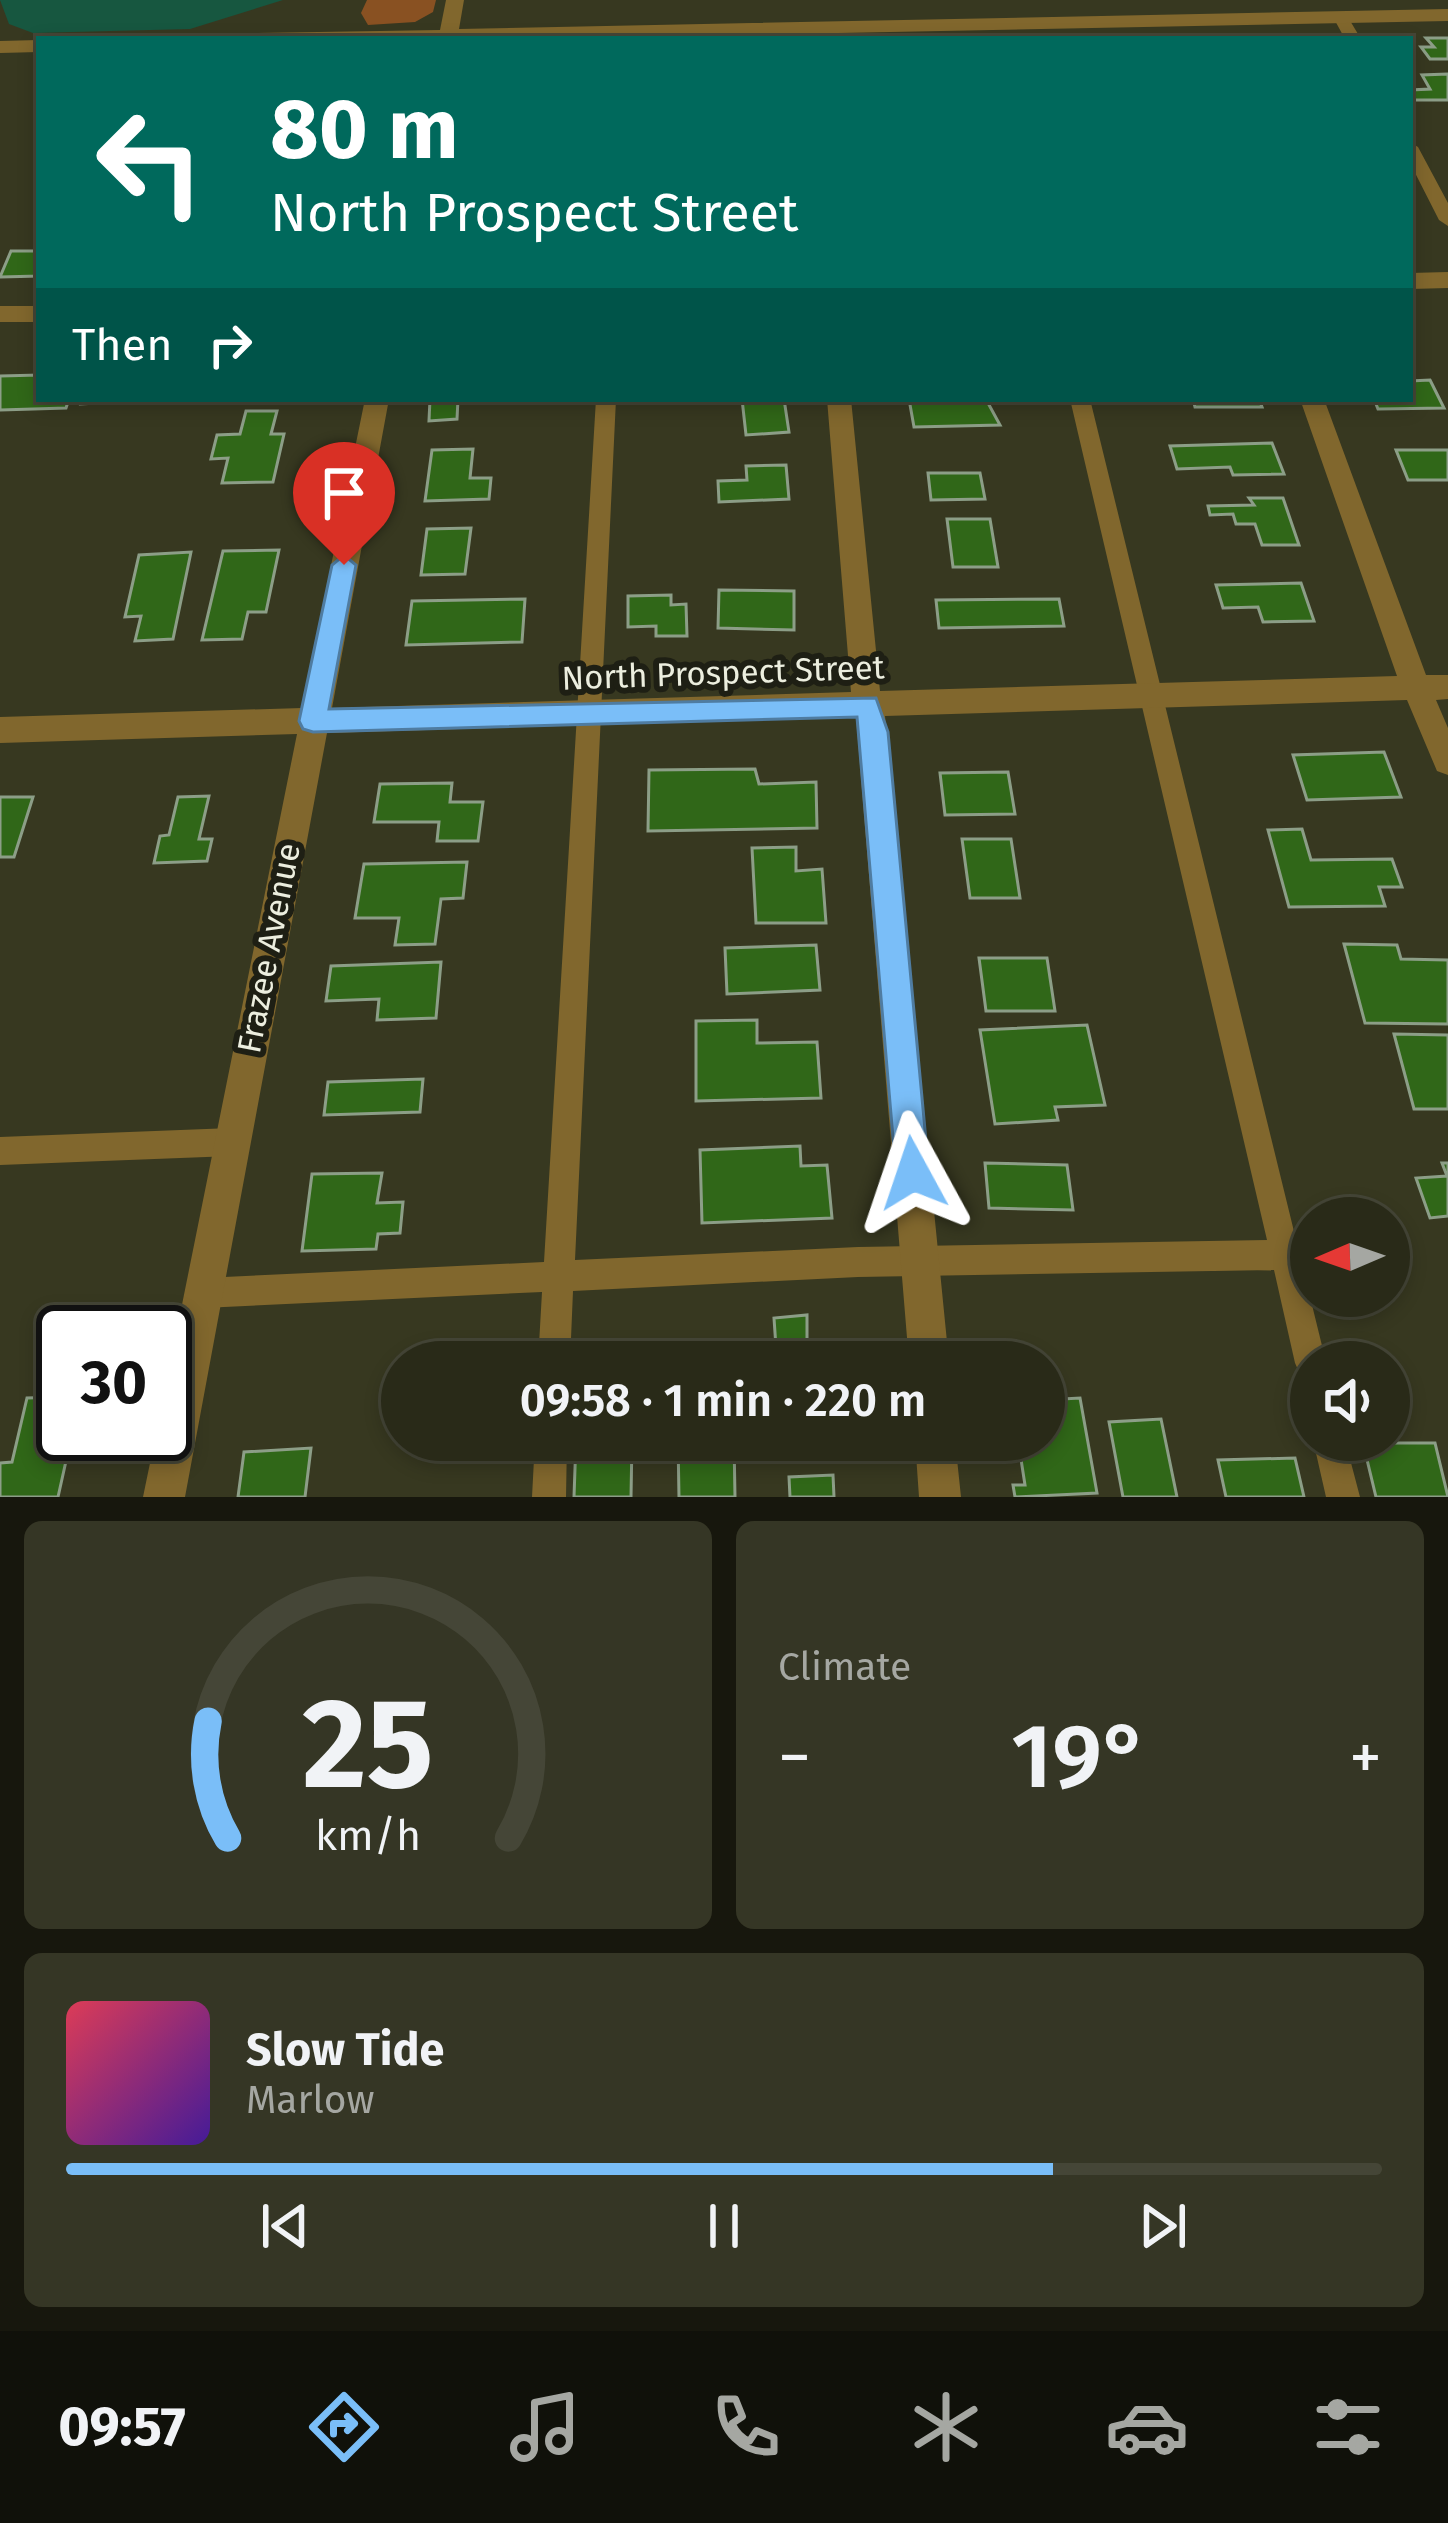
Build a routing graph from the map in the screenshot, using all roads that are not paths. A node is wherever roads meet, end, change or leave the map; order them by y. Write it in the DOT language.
graph roads {
  1 [pos="455,0"];
  2 [pos="1448,14"];
  3 [pos="1341,16"];
  4 [pos="1168,20"];
  5 [pos="987,31"];
  6 [pos="811,33"];
  7 [pos="448,36"];
  8 [pos="1351,36"];
  9 [pos="36,46"];
  10 [pos="0,47"];
  11 [pos="1413,154"];
  12 [pos="1448,220"];
  13 [pos="1448,280"];
  14 [pos="1413,281"];
  15 [pos="0,314"];
  16 [pos="36,314"];
  17 [pos="376,402"];
  18 [pos="606,402"];
  19 [pos="838,402"];
  20 [pos="1080,402"];
  21 [pos="1313,402"];
  22 [pos="1448,687"];
  23 [pos="1416,688"];
  24 [pos="1151,696"];
  25 [pos="866,706"];
  26 [pos="591,712"];
  27 [pos="313,721"];
  28 [pos="0,730"];
  29 [pos="1448,762"];
  30 [pos="232,1142"];
  31 [pos="0,1151"];
  32 [pos="1285,1255"];
  33 [pos="920,1261"];
  34 [pos="556,1276"];
  35 [pos="203,1293"];
  36 [pos="554,1341"];
  37 [pos="926,1341"];
  38 [pos="1306,1341"];
  39 [pos="550,1461"];
  40 [pos="937,1461"];
  41 [pos="1334,1461"];
  42 [pos="164,1497"];
  43 [pos="549,1497"];
  44 [pos="940,1497"];
  45 [pos="1343,1497"];
  1 -- 7 [label="street"];
  2 -- 3 [label="street"];
  3 -- 4 [label="street"];
  3 -- 8 [label="lane"];
  4 -- 5 [label="street"];
  5 -- 6 [label="street"];
  6 -- 7 [label="street"];
  9 -- 10 [label="street"];
  11 -- 12 [label="lane"];
  13 -- 14 [label="street"];
  15 -- 16 [label="street"];
  17 -- 27 [label="street, Frazee Avenue"];
  18 -- 26 [label="lane"];
  19 -- 25 [label="street"];
  20 -- 24 [label="lane"];
  21 -- 23 [label="street"];
  22 -- 23 [label="street, North Prospect Street"];
  23 -- 24 [label="street, North Prospect Street"];
  23 -- 29 [label="street"];
  24 -- 25 [label="street, North Prospect Street"];
  24 -- 32 [label="lane"];
  25 -- 26 [label="street, North Prospect Street"];
  25 -- 33 [label="street"];
  26 -- 27 [label="street, North Prospect Street"];
  26 -- 34 [label="lane"];
  27 -- 28 [label="street, North Prospect Street"];
  27 -- 30 [label="street, Frazee Avenue"];
  30 -- 31 [label="lane"];
  30 -- 35 [label="street, Frazee Avenue"];
  32 -- 33 [label="lane"];
  32 -- 38 [label="lane"];
  33 -- 34 [label="lane"];
  33 -- 37 [label="street"];
  34 -- 35 [label="lane"];
  34 -- 36 [label="lane"];
  35 -- 42 [label="street, Frazee Avenue"];
  39 -- 43 [label="lane"];
  40 -- 44 [label="street"];
  41 -- 45 [label="lane"];
}
